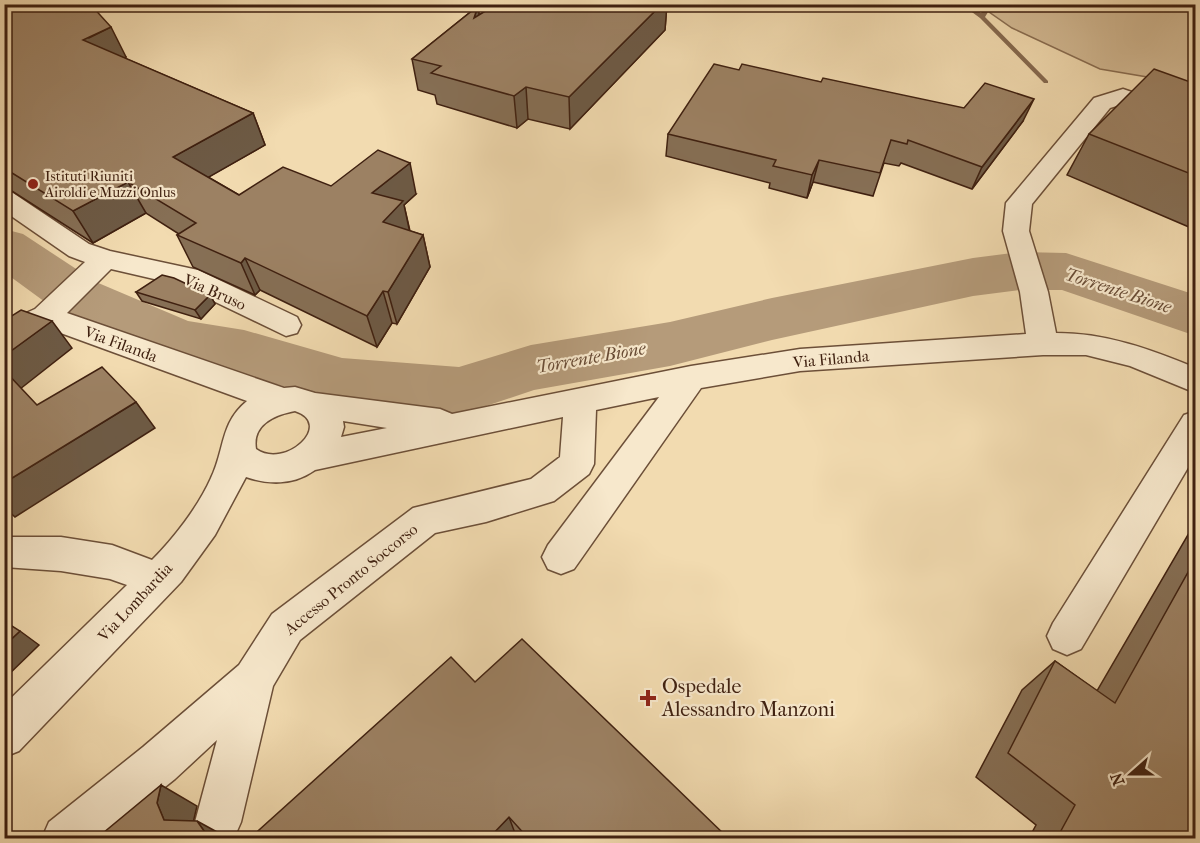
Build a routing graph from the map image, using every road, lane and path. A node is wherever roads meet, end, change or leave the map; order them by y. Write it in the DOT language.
graph roads {
  1 [pos="1196,122"];
  2 [pos="4,199"];
  3 [pos="97,267"];
  4 [pos="53,308"];
  5 [pos="286,325"];
  6 [pos="4,336"];
  7 [pos="1043,344"];
  8 [pos="197,372"];
  9 [pos="691,378"];
  10 [pos="1196,381"];
  11 [pos="283,401"];
  12 [pos="580,402"];
  13 [pos="316,405"];
  14 [pos="1196,424"];
  15 [pos="466,425"];
  16 [pos="239,439"];
  17 [pos="310,457"];
  18 [pos="8,552"];
  19 [pos="561,557"];
  20 [pos="159,580"];
  21 [pos="1067,636"];
  22 [pos="254,679"];
  23 [pos="4,736"];
  24 [pos="218,822"];
  25 [pos="65,838"];
  1 -- 7 [label="street"];
  2 -- 3 [label="street, Via Bruso"];
  3 -- 4 [label="street"];
  3 -- 5 [label="street, Via Bruso"];
  4 -- 6 [label="street"];
  4 -- 8 [label="street, Via Filanda"];
  7 -- 9 [label="street, Via Filanda"];
  7 -- 10 [label="street, Via Filanda"];
  8 -- 11 [label="street, Via Filanda"];
  8 -- 16 [label="street, Via Filanda"];
  9 -- 12 [label="street, Via Filanda"];
  9 -- 19 [label="street"];
  11 -- 13 [label="street, Via Filanda"];
  11 -- 16 [label="street, Via Filanda"];
  12 -- 15 [label="street, Via Filanda"];
  12 -- 22 [label="street, Accesso Pronto Soccorso"];
  13 -- 15 [label="street, Via Filanda"];
  13 -- 17 [label="street"];
  14 -- 21 [label="street"];
  15 -- 17 [label="street, Via Filanda"];
  16 -- 17 [label="street, Via Filanda"];
  16 -- 20 [label="street, Via Lombardia"];
  18 -- 20 [label="street"];
  20 -- 23 [label="street, Via Lombardia"];
  22 -- 24 [label="street, Accesso Pronto Soccorso"];
  22 -- 25 [label="street, Accesso Pronto Soccorso"];
}
